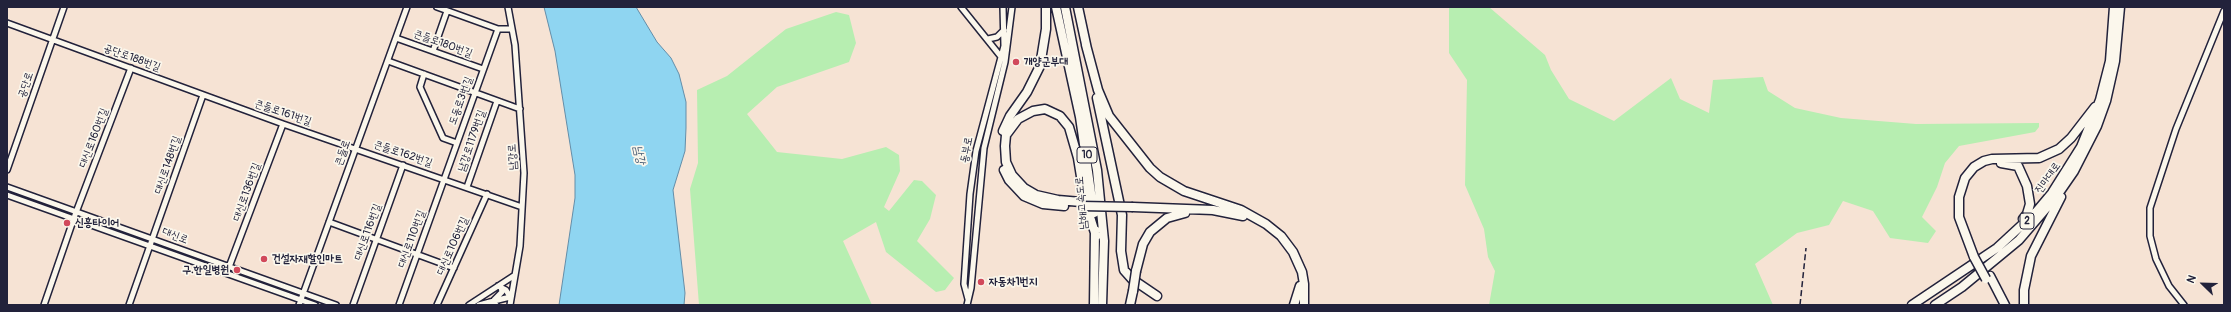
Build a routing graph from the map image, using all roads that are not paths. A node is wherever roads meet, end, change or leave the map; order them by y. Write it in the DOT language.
graph roads {
  1 [pos="64,7"];
  2 [pos="407,7"];
  3 [pos="437,7"];
  4 [pos="508,7"];
  5 [pos="961,7"];
  6 [pos="1003,7"];
  7 [pos="1012,7"];
  8 [pos="1046,7"];
  9 [pos="1056,7"];
  10 [pos="1065,7"];
  11 [pos="1078,7"];
  12 [pos="2114,7"];
  13 [pos="2120,7"];
  14 [pos="447,11"];
  15 [pos="2224,11"];
  16 [pos="7,23"];
  17 [pos="498,29"];
  18 [pos="512,29"];
  19 [pos="1004,29"];
  20 [pos="396,38"];
  21 [pos="988,39"];
  22 [pos="53,40"];
  23 [pos="1086,45"];
  24 [pos="433,51"];
  25 [pos="1001,56"];
  26 [pos="388,61"];
  27 [pos="1005,62"];
  28 [pos="131,68"];
  29 [pos="483,69"];
  30 [pos="424,74"];
  31 [pos="475,93"];
  32 [pos="203,95"];
  33 [pos="497,100"];
  34 [pos="2100,100"];
  35 [pos="520,109"];
  36 [pos="283,124"];
  37 [pos="457,143"];
  38 [pos="356,148"];
  39 [pos="403,165"];
  40 [pos="7,170"];
  41 [pos="2073,173"];
  42 [pos="444,179"];
  43 [pos="7,186"];
  44 [pos="466,187"];
  45 [pos="487,194"];
  46 [pos="7,195"];
  47 [pos="1081,204"];
  48 [pos="1132,205"];
  49 [pos="522,207"];
  50 [pos="1226,212"];
  51 [pos="75,215"];
  52 [pos="1250,216"];
  53 [pos="329,222"];
  54 [pos="1096,236"];
  55 [pos="376,240"];
  56 [pos="2006,240"];
  57 [pos="152,242"];
  58 [pos="417,254"];
  59 [pos="1977,256"];
  60 [pos="229,267"];
  61 [pos="454,268"];
  62 [pos="515,275"];
  63 [pos="1988,277"];
  64 [pos="499,286"];
  65 [pos="1300,286"];
  66 [pos="304,294"];
  67 [pos="1157,296"];
  68 [pos="510,297"];
  69 [pos="968,299"];
  70 [pos="300,302"];
  71 [pos="490,302"];
  72 [pos="44,305"];
  73 [pos="129,305"];
  74 [pos="315,305"];
  75 [pos="336,305"];
  76 [pos="353,305"];
  77 [pos="399,305"];
  78 [pos="437,305"];
  79 [pos="469,305"];
  80 [pos="479,305"];
  81 [pos="496,305"];
  82 [pos="510,305"];
  83 [pos="967,305"];
  84 [pos="1094,305"];
  85 [pos="1102,305"];
  86 [pos="1130,305"];
  87 [pos="1294,305"];
  88 [pos="1299,305"];
  89 [pos="1304,305"];
  90 [pos="1912,305"];
  91 [pos="1935,305"];
  92 [pos="2000,305"];
  93 [pos="2005,305"];
  94 [pos="2024,305"];
  95 [pos="2184,305"];
  1 -- 22 [label="street, 공단로"];
  2 -- 20 [label="street, 큰들로"];
  3 -- 14 [label="street"];
  4 -- 18 [label="street, 남강로"];
  5 -- 21 [label="street"];
  6 -- 19 [label="street, 동부로"];
  7 -- 27 [label="street, 동부로"];
  8 -- 47 [label="highway"];
  9 -- 54 [label="highway, 남해고속도로 / 10"];
  10 -- 85 [label="highway, 남해고속도로 / 10"];
  11 -- 23 [label="highway"];
  12 -- 34 [label="highway, 진마대로 / 2"];
  13 -- 41 [label="highway, 진마대로 / 2"];
  14 -- 17 [label="street"];
  14 -- 24 [label="street"];
  15 -- 95 [label="street"];
  16 -- 22 [label="street, 공단로188번길"];
  17 -- 18 [label="street"];
  17 -- 29 [label="street, 도동로3번길"];
  18 -- 35 [label="street, 남강로"];
  19 -- 21 [label="street"];
  19 -- 25 [label="street, 동부로"];
  20 -- 24 [label="street, 큰들로180번길"];
  20 -- 26 [label="street, 큰들로"];
  21 -- 25 [label="street"];
  22 -- 28 [label="street, 공단로188번길"];
  22 -- 40 [label="street, 공단로"];
  23 -- 52 [label="highway"];
  23 -- 67 [label="highway"];
  24 -- 29 [label="street, 큰들로180번길"];
  25 -- 27 [label="street"];
  25 -- 69 [label="street, 동부로"];
  26 -- 30 [label="street"];
  26 -- 38 [label="street, 큰들로"];
  27 -- 69 [label="street, 동부로"];
  28 -- 32 [label="street, 공단로188번길"];
  28 -- 51 [label="street, 대신로160번길"];
  29 -- 31 [label="street, 도동로3번길"];
  30 -- 31 [label="street"];
  30 -- 37 [label="street"];
  31 -- 33 [label="street"];
  31 -- 37 [label="street, 도동로3번길"];
  32 -- 36 [label="street, 큰들로161번길"];
  32 -- 57 [label="street, 대신로148번길"];
  33 -- 35 [label="street"];
  33 -- 44 [label="street, 남강로1179번길"];
  34 -- 56 [label="highway, 진마대로 / 2"];
  34 -- 59 [label="highway"];
  35 -- 49 [label="street, 남강로"];
  36 -- 38 [label="street, 큰들로161번길"];
  36 -- 60 [label="street, 대신로136번길"];
  37 -- 42 [label="street, 도동로3번길"];
  38 -- 39 [label="street, 큰들로162번길"];
  38 -- 53 [label="street, 큰들로"];
  39 -- 42 [label="street, 큰들로162번길"];
  39 -- 55 [label="street, 대신로116번길"];
  41 -- 91 [label="highway, 진마대로 / 2"];
  41 -- 94 [label="highway"];
  42 -- 44 [label="street, 남강로1179번길"];
  42 -- 58 [label="street, 대신로110번길"];
  43 -- 51 [label="street, 대신로"];
  44 -- 45 [label="street, 남강로1179번길"];
  45 -- 49 [label="street, 남강로1179번길"];
  45 -- 61 [label="street, 대신로106번길"];
  46 -- 51 [label="street, 대신로"];
  47 -- 48 [label="highway, bridge"];
  47 -- 54 [label="highway"];
  48 -- 50 [label="highway"];
  48 -- 52 [label="highway"];
  49 -- 62 [label="street, 남강로"];
  50 -- 65 [label="highway"];
  50 -- 86 [label="highway, bridge"];
  51 -- 57 [label="street, 대신로"];
  51 -- 72 [label="street, 대신로160번길"];
  52 -- 89 [label="highway"];
  53 -- 55 [label="street"];
  53 -- 66 [label="street, 큰들로"];
  54 -- 84 [label="highway, 남해고속도로 / 10"];
  55 -- 58 [label="street"];
  55 -- 76 [label="street, 대신로116번길"];
  56 -- 59 [label="highway"];
  56 -- 90 [label="highway, 진마대로 / 2"];
  57 -- 60 [label="street, 대신로"];
  57 -- 70 [label="street, 대신로"];
  57 -- 73 [label="street, 대신로148번길"];
  58 -- 61 [label="street"];
  58 -- 77 [label="street, 대신로110번길"];
  59 -- 63 [label="highway"];
  60 -- 66 [label="street, 대신로"];
  61 -- 78 [label="street, 대신로106번길"];
  62 -- 64 [label="street"];
  62 -- 68 [label="street, 남강로"];
  63 -- 92 [label="highway"];
  63 -- 93 [label="highway"];
  64 -- 68 [label="street"];
  64 -- 71 [label="street"];
  64 -- 79 [label="street"];
  65 -- 87 [label="highway"];
  65 -- 88 [label="highway"];
  66 -- 70 [label="street, 큰들로"];
  66 -- 75 [label="street, 대신로"];
  68 -- 71 [label="street"];
  68 -- 82 [label="street, 남강로"];
  69 -- 83 [label="street, 동부로"];
  70 -- 74 [label="street, 대신로"];
  71 -- 80 [label="street"];
  71 -- 81 [label="street"];
}
